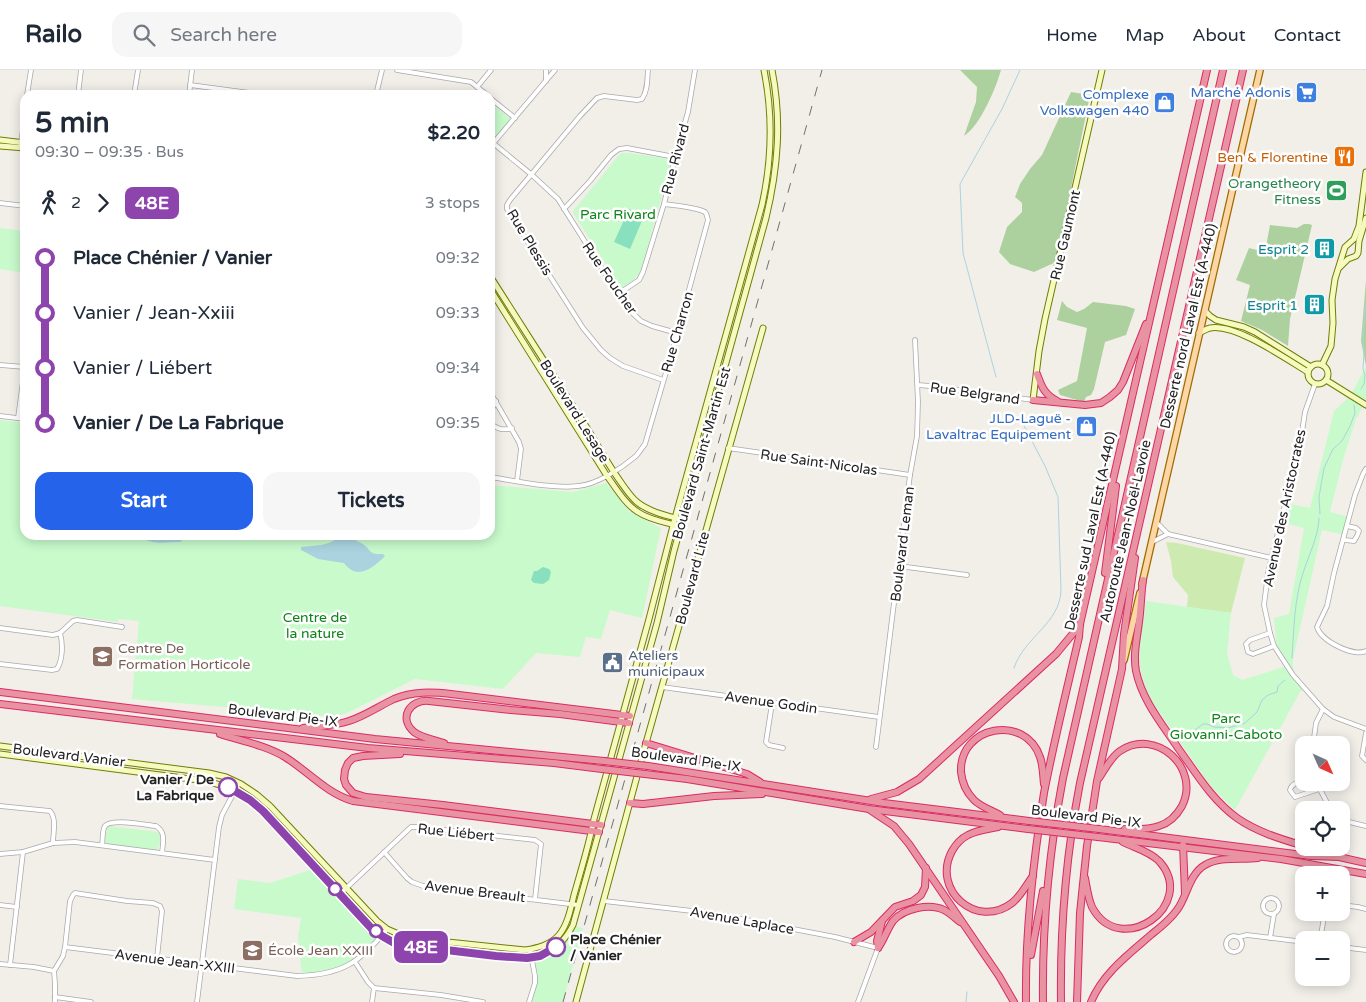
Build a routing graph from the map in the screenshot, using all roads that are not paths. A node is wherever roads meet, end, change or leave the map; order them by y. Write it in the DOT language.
graph roads {
  1 [pos="31,70"];
  2 [pos="81,70"];
  3 [pos="138,70"];
  4 [pos="192,70"];
  5 [pos="382,70"];
  6 [pos="397,70"];
  7 [pos="491,70"];
  8 [pos="546,70"];
  9 [pos="556,70"];
  10 [pos="648,70"];
  11 [pos="695,70"];
  12 [pos="764,70"];
  13 [pos="772,70"];
  14 [pos="1102,70"];
  15 [pos="1207,70"];
  16 [pos="1224,70"];
  17 [pos="1243,70"];
  18 [pos="1260,70"];
  19 [pos="546,81"];
  20 [pos="190,85"];
  21 [pos="476,86"];
  22 [pos="28,90"];
  23 [pos="79,90"];
  24 [pos="135,90"];
  25 [pos="190,90"];
  26 [pos="228,90"];
  27 [pos="377,90"];
  28 [pos="481,90"];
  29 [pos="495,102"];
  30 [pos="514,118"];
  31 [pos="0,140"];
  32 [pos="495,141"];
  33 [pos="495,143"];
  34 [pos="20,144"];
  35 [pos="20,145"];
  36 [pos="0,146"];
  37 [pos="675,156"];
  38 [pos="1366,172"];
  39 [pos="532,174"];
  40 [pos="0,202"];
  41 [pos="664,204"];
  42 [pos="20,205"];
  43 [pos="564,209"];
  44 [pos="1366,218"];
  45 [pos="1351,242"];
  46 [pos="1358,246"];
  47 [pos="1344,250"];
  48 [pos="1351,257"];
  49 [pos="1339,268"];
  50 [pos="495,284"];
  51 [pos="618,294"];
  52 [pos="495,297"];
  53 [pos="1153,306"];
  54 [pos="1205,311"];
  55 [pos="763,328"];
  56 [pos="677,333"];
  57 [pos="1199,333"];
  58 [pos="915,340"];
  59 [pos="0,365"];
  60 [pos="1322,365"];
  61 [pos="20,366"];
  62 [pos="1310,369"];
  63 [pos="1037,374"];
  64 [pos="664,380"];
  65 [pos="1326,380"];
  66 [pos="1315,384"];
  67 [pos="918,386"];
  68 [pos="1033,400"];
  69 [pos="496,401"];
  70 [pos="1058,402"];
  71 [pos="20,403"];
  72 [pos="1366,405"];
  73 [pos="0,416"];
  74 [pos="18,418"];
  75 [pos="495,427"];
  76 [pos="512,428"];
  77 [pos="728,448"];
  78 [pos="1118,460"];
  79 [pos="1366,469"];
  80 [pos="613,472"];
  81 [pos="910,475"];
  82 [pos="607,476"];
  83 [pos="1364,476"];
  84 [pos="495,478"];
  85 [pos="517,481"];
  86 [pos="675,518"];
  87 [pos="1141,519"];
  88 [pos="1156,522"];
  89 [pos="682,523"];
  90 [pos="673,524"];
  91 [pos="1347,526"];
  92 [pos="1168,534"];
  93 [pos="1344,540"];
  94 [pos="1151,542"];
  95 [pos="1272,558"];
  96 [pos="899,566"];
  97 [pos="968,575"];
  98 [pos="1142,580"];
  99 [pos="1102,602"];
  100 [pos="1080,624"];
  101 [pos="122,627"];
  102 [pos="0,628"];
  103 [pos="1270,633"];
  104 [pos="60,634"];
  105 [pos="1274,646"];
  106 [pos="1366,651"];
  107 [pos="0,664"];
  108 [pos="1122,669"];
  109 [pos="662,688"];
  110 [pos="0,692"];
  111 [pos="0,704"];
  112 [pos="1323,709"];
  113 [pos="771,710"];
  114 [pos="879,716"];
  115 [pos="622,718"];
  116 [pos="630,719"];
  117 [pos="206,729"];
  118 [pos="290,729"];
  119 [pos="1366,729"];
  120 [pos="1366,733"];
  121 [pos="1314,736"];
  122 [pos="646,743"];
  123 [pos="0,746"];
  124 [pos="455,747"];
  125 [pos="876,747"];
  126 [pos="783,748"];
  127 [pos="418,752"];
  128 [pos="0,754"];
  129 [pos="1366,760"];
  130 [pos="1097,781"];
  131 [pos="239,783"];
  132 [pos="763,784"];
  133 [pos="1295,784"];
  134 [pos="235,791"];
  135 [pos="1313,791"];
  136 [pos="773,793"];
  137 [pos="1044,793"];
  138 [pos="867,800"];
  139 [pos="630,803"];
  140 [pos="0,806"];
  141 [pos="869,809"];
  142 [pos="1006,818"];
  143 [pos="1350,822"];
  144 [pos="593,823"];
  145 [pos="601,825"];
  146 [pos="1004,826"];
  147 [pos="1366,826"];
  148 [pos="1101,829"];
  149 [pos="592,831"];
  150 [pos="599,832"];
  151 [pos="1116,839"];
  152 [pos="1182,839"];
  153 [pos="53,843"];
  154 [pos="1295,843"];
  155 [pos="102,845"];
  156 [pos="1183,847"];
  157 [pos="23,852"];
  158 [pos="384,852"];
  159 [pos="162,853"];
  160 [pos="0,854"];
  161 [pos="1336,856"];
  162 [pos="1339,857"];
  163 [pos="1271,858"];
  164 [pos="215,860"];
  165 [pos="1050,861"];
  166 [pos="1366,863"];
  167 [pos="926,868"];
  168 [pos="1083,872"];
  169 [pos="1033,874"];
  170 [pos="1366,874"];
  171 [pos="346,888"];
  172 [pos="340,894"];
  173 [pos="1185,894"];
  174 [pos="535,899"];
  175 [pos="604,901"];
  176 [pos="0,904"];
  177 [pos="572,904"];
  178 [pos="578,905"];
  179 [pos="1350,905"];
  180 [pos="17,907"];
  181 [pos="1366,909"];
  182 [pos="1274,914"];
  183 [pos="882,921"];
  184 [pos="966,927"];
  185 [pos="387,929"];
  186 [pos="382,936"];
  187 [pos="1239,937"];
  188 [pos="1270,938"];
  189 [pos="1295,941"];
  190 [pos="854,942"];
  191 [pos="65,947"];
  192 [pos="878,948"];
  193 [pos="1350,948"];
  194 [pos="530,950"];
  195 [pos="1366,950"];
  196 [pos="532,957"];
  197 [pos="157,958"];
  198 [pos="355,962"];
  199 [pos="0,964"];
  200 [pos="202,964"];
  201 [pos="10,965"];
  202 [pos="1027,970"];
  203 [pos="54,971"];
  204 [pos="374,988"];
  205 [pos="55,1000"];
  206 [pos="77,1001"];
  207 [pos="91,1002"];
  208 [pos="197,1002"];
  209 [pos="372,1002"];
  210 [pos="483,1002"];
  211 [pos="529,1002"];
  212 [pos="576,1002"];
  213 [pos="858,1002"];
  214 [pos="1014,1002"];
  215 [pos="1026,1002"];
  216 [pos="1043,1002"];
  217 [pos="1061,1002"];
  218 [pos="1077,1002"];
  219 [pos="1091,1002"];
  1 -- 22 [label="street"];
  2 -- 23 [label="street"];
  3 -- 24 [label="street"];
  4 -- 20 [label="street"];
  5 -- 27 [label="street"];
  6 -- 21 [label="street"];
  7 -- 21 [label="street"];
  8 -- 19 [label="street"];
  9 -- 19 [label="street"];
  10 -- 39 [label="street, Rue Plessis"];
  11 -- 37 [label="street, Rue Rivard"];
  12 -- 86 [label="street, Boulevard Saint-Martin Est"];
  13 -- 89 [label="street, Boulevard Saint-Martin Est"];
  14 -- 63 [label="street, Rue Gaumont"];
  15 -- 53 [label="highway, Desserte sud Laval Est (A-440)"];
  16 -- 99 [label="highway, Autoroute Jean-Noël-Lavoie"];
  17 -- 87 [label="highway, Autoroute Jean-Noël-Lavoie"];
  18 -- 54 [label="main road, Desserte nord Laval Est (A-440)"];
  19 -- 30 [label="street"];
  20 -- 25 [label="street"];
  20 -- 26 [label="street"];
  21 -- 28 [label="street"];
  29 -- 30 [label="street"];
  30 -- 32 [label="street"];
  31 -- 34 [label="street"];
  33 -- 39 [label="street, Rue Foucher"];
  35 -- 36 [label="street"];
  37 -- 41 [label="street, Rue Rivard"];
  37 -- 43 [label="street"];
  38 -- 45 [label="street"];
  39 -- 43 [label="street, Rue Foucher"];
  39 -- 64 [label="street, Rue Plessis"];
  40 -- 42 [label="street"];
  41 -- 51 [label="street, Rue Rivard"];
  41 -- 56 [label="street, Rue Charron"];
  43 -- 51 [label="street, Rue Foucher"];
  44 -- 46 [label="street"];
  45 -- 46 [label="street"];
  45 -- 47 [label="street"];
  46 -- 48 [label="street"];
  47 -- 48 [label="street"];
  47 -- 49 [label="street"];
  48 -- 49 [label="street"];
  49 -- 60 [label="street"];
  50 -- 80 [label="street, Boulevard Lesage"];
  51 -- 56 [label="street, Rue Foucher"];
  52 -- 82 [label="street, Boulevard Lesage"];
  53 -- 70 [label="highway"];
  53 -- 78 [label="highway, Desserte sud Laval Est (A-440)"];
  54 -- 57 [label="main road, Desserte nord Laval Est (A-440)"];
  54 -- 62 [label="street"];
  55 -- 77 [label="street, Boulevard Lite"];
  56 -- 64 [label="street, Rue Charron"];
  57 -- 62 [label="street"];
  57 -- 88 [label="main road, Desserte nord Laval Est (A-440)"];
  58 -- 67 [label="street, Boulevard Leman"];
  59 -- 61 [label="street"];
  60 -- 62 [label="street"];
  60 -- 65 [label="street"];
  62 -- 66 [label="street"];
  63 -- 68 [label="street, Rue Gaumont"];
  63 -- 70 [label="highway"];
  64 -- 80 [label="street, Rue Charron"];
  65 -- 66 [label="street"];
  65 -- 72 [label="street"];
  66 -- 95 [label="street, Avenue des Aristocrates"];
  67 -- 68 [label="street, Rue Belgrand"];
  67 -- 81 [label="street, Boulevard Leman"];
  68 -- 70 [label="highway"];
  69 -- 76 [label="street"];
  71 -- 74 [label="street"];
  73 -- 74 [label="street"];
  75 -- 76 [label="street"];
  76 -- 85 [label="street"];
  77 -- 81 [label="street, Rue Saint-Nicolas"];
  77 -- 109 [label="street, Boulevard Lite"];
  78 -- 99 [label="highway"];
  78 -- 100 [label="highway, Desserte sud Laval Est (A-440)"];
  79 -- 83 [label="street"];
  80 -- 82 [label="street, Rue Charron"];
  80 -- 86 [label="street, Boulevard Lesage"];
  81 -- 96 [label="street, Boulevard Leman"];
  82 -- 85 [label="street, Rue Charron"];
  82 -- 90 [label="street, Boulevard Lesage"];
  83 -- 91 [label="street"];
  84 -- 85 [label="street, Rue Charron"];
  86 -- 89 [label="street, Boulevard Lesage"];
  86 -- 90 [label="street, Boulevard Saint-Martin Est"];
  87 -- 108 [label="highway"];
  87 -- 217 [label="highway, Autoroute Jean-Noël-Lavoie"];
  88 -- 92 [label="street"];
  88 -- 94 [label="main road, Desserte nord Laval Est (A-440)"];
  89 -- 90 [label="street, Boulevard Lesage"];
  89 -- 116 [label="street, Boulevard Saint-Martin Est"];
  90 -- 115 [label="street, Boulevard Saint-Martin Est"];
  91 -- 93 [label="street"];
  91 -- 93 [label="street"];
  92 -- 94 [label="street"];
  92 -- 95 [label="street"];
  93 -- 106 [label="street"];
  94 -- 98 [label="main road, Desserte nord Laval Est (A-440)"];
  95 -- 103 [label="street, Avenue des Aristocrates"];
  96 -- 97 [label="street"];
  96 -- 114 [label="street, Boulevard Leman"];
  98 -- 108 [label="main road, Desserte nord Laval Est (A-440)"];
  98 -- 154 [label="highway"];
  99 -- 165 [label="highway, Autoroute Jean-Noël-Lavoie"];
  100 -- 137 [label="highway, Desserte sud Laval Est (A-440)"];
  100 -- 138 [label="highway"];
  101 -- 104 [label="street"];
  102 -- 104 [label="street"];
  103 -- 105 [label="street, Avenue des Aristocrates"];
  103 -- 105 [label="street"];
  104 -- 107 [label="street"];
  105 -- 112 [label="street, Avenue des Aristocrates"];
  108 -- 130 [label="highway, Desserte nord Laval Est (A-440)"];
  109 -- 114 [label="street, Avenue Godin"];
  109 -- 122 [label="street, Boulevard Lite"];
  110 -- 118 [label="highway, Boulevard Pie-IX"];
  111 -- 117 [label="highway, Boulevard Pie-IX"];
  112 -- 119 [label="street, Avenue des Aristocrates"];
  112 -- 121 [label="street"];
  113 -- 126 [label="street"];
  114 -- 125 [label="street, Boulevard Leman"];
  115 -- 116 [label="highway"];
  115 -- 118 [label="highway"];
  115 -- 124 [label="highway"];
  115 -- 144 [label="street, Boulevard Saint-Martin Est"];
  116 -- 145 [label="street, Boulevard Saint-Martin Est"];
  117 -- 127 [label="highway, Boulevard Pie-IX"];
  117 -- 149 [label="highway"];
  118 -- 124 [label="highway, Boulevard Pie-IX"];
  120 -- 129 [label="street"];
  122 -- 132 [label="highway"];
  122 -- 139 [label="street, Boulevard Lite"];
  123 -- 131 [label="street, Boulevard Vanier"];
  124 -- 132 [label="highway, Boulevard Pie-IX, bridge"];
  127 -- 136 [label="highway, Boulevard Pie-IX, bridge"];
  127 -- 144 [label="highway"];
  128 -- 134 [label="street, Boulevard Vanier"];
  130 -- 148 [label="highway"];
  130 -- 168 [label="highway, Desserte nord Laval Est (A-440)"];
  131 -- 134 [label="street"];
  131 -- 171 [label="street, Boulevard Vanier"];
  132 -- 138 [label="highway, Boulevard Pie-IX"];
  133 -- 135 [label="street"];
  134 -- 164 [label="street"];
  134 -- 172 [label="street, Boulevard Vanier"];
  136 -- 139 [label="highway"];
  136 -- 141 [label="highway, Boulevard Pie-IX"];
  137 -- 142 [label="highway"];
  137 -- 169 [label="highway, Desserte sud Laval Est (A-440)"];
  138 -- 142 [label="highway, Boulevard Pie-IX"];
  139 -- 175 [label="street, Boulevard Lite"];
  140 -- 153 [label="street"];
  141 -- 146 [label="highway, Boulevard Pie-IX"];
  141 -- 167 [label="highway"];
  142 -- 148 [label="highway, Boulevard Pie-IX, bridge"];
  143 -- 147 [label="street"];
  144 -- 145 [label="highway"];
  144 -- 149 [label="street, Boulevard Saint-Martin Est"];
  145 -- 150 [label="street, Boulevard Saint-Martin Est"];
  146 -- 151 [label="highway, Boulevard Pie-IX, bridge"];
  146 -- 169 [label="highway"];
  148 -- 152 [label="highway, Boulevard Pie-IX"];
  149 -- 150 [label="highway"];
  149 -- 177 [label="street, Boulevard Vanier"];
  150 -- 178 [label="street, Boulevard Vanier"];
  151 -- 156 [label="highway, Boulevard Pie-IX"];
  151 -- 168 [label="highway"];
  152 -- 156 [label="highway"];
  152 -- 162 [label="highway, Boulevard Pie-IX"];
  153 -- 155 [label="street"];
  153 -- 157 [label="street"];
  155 -- 159 [label="street"];
  155 -- 159 [label="street"];
  156 -- 163 [label="highway, Boulevard Pie-IX"];
  156 -- 173 [label="highway"];
  157 -- 160 [label="street"];
  157 -- 180 [label="street"];
  158 -- 171 [label="street, Rue Liébert"];
  158 -- 174 [label="street, Avenue Breault"];
  158 -- 174 [label="street, Rue Liébert"];
  159 -- 164 [label="street"];
  161 -- 162 [label="highway"];
  162 -- 166 [label="highway, Boulevard Pie-IX"];
  163 -- 170 [label="highway, Boulevard Pie-IX"];
  163 -- 173 [label="highway"];
  164 -- 200 [label="street"];
  165 -- 202 [label="highway"];
  165 -- 216 [label="highway, Autoroute Jean-Noël-Lavoie"];
  167 -- 183 [label="highway"];
  167 -- 184 [label="highway"];
  168 -- 218 [label="highway, Desserte nord Laval Est (A-440)"];
  169 -- 202 [label="highway, Desserte sud Laval Est (A-440)"];
  171 -- 172 [label="street, Rue Liébert"];
  171 -- 185 [label="street, Boulevard Vanier"];
  172 -- 186 [label="street, Boulevard Vanier"];
  173 -- 219 [label="highway"];
  174 -- 177 [label="street, Avenue Breault"];
  175 -- 190 [label="street, Avenue Laplace"];
  175 -- 212 [label="street, Boulevard Lite"];
  176 -- 180 [label="street"];
  177 -- 178 [label="street, Avenue Breault"];
  177 -- 194 [label="street, Boulevard Vanier"];
  178 -- 196 [label="street, Boulevard Vanier"];
  179 -- 181 [label="street"];
  180 -- 201 [label="street"];
  182 -- 182 [label="street"];
  182 -- 188 [label="street"];
  183 -- 190 [label="highway"];
  183 -- 192 [label="highway"];
  184 -- 192 [label="highway"];
  184 -- 214 [label="highway"];
  185 -- 186 [label="street, Avenue Jean-XXIII"];
  185 -- 194 [label="street, Boulevard Vanier"];
  186 -- 196 [label="street, Boulevard Vanier"];
  186 -- 198 [label="street, Avenue Jean-XXIII"];
  187 -- 187 [label="street"];
  187 -- 188 [label="street"];
  188 -- 189 [label="street"];
  190 -- 192 [label="street, Avenue Laplace"];
  191 -- 197 [label="street, Avenue Jean-XXIII"];
  191 -- 197 [label="street"];
  191 -- 203 [label="street"];
  192 -- 213 [label="street"];
  193 -- 195 [label="street"];
  194 -- 196 [label="street"];
  196 -- 211 [label="street"];
  197 -- 200 [label="street, Avenue Jean-XXIII"];
  198 -- 200 [label="street, Avenue Jean-XXIII"];
  198 -- 204 [label="street"];
  199 -- 201 [label="street"];
  200 -- 208 [label="street"];
  201 -- 203 [label="street"];
  202 -- 215 [label="highway, Desserte sud Laval Est (A-440)"];
  203 -- 205 [label="street"];
  204 -- 209 [label="street"];
  204 -- 210 [label="street"];
  205 -- 206 [label="street"];
  206 -- 207 [label="street"];
}
